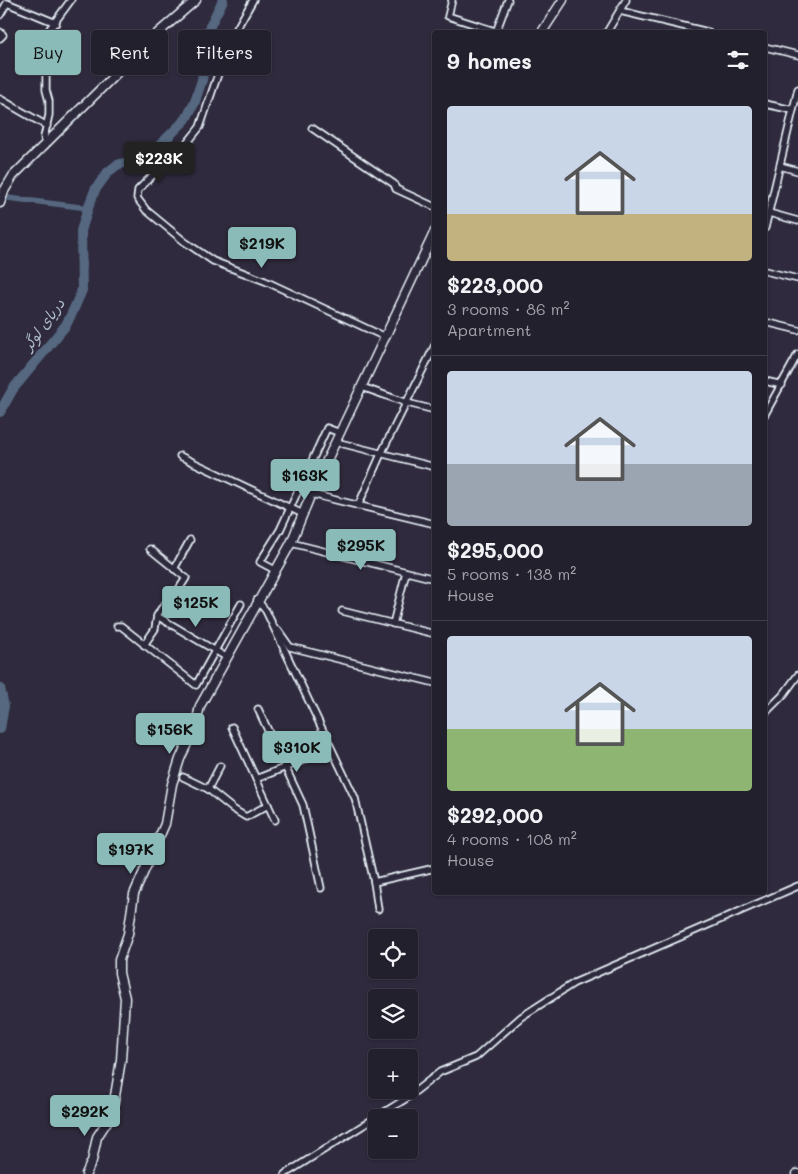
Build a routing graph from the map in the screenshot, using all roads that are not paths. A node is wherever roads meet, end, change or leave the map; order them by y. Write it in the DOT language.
graph roads {
  1 [pos="71,0"];
  2 [pos="196,0"];
  3 [pos="253,0"];
  4 [pos="452,0"];
  5 [pos="508,0"];
  6 [pos="563,0"];
  7 [pos="626,0"];
  8 [pos="620,10"];
  9 [pos="0,14"];
  10 [pos="56,23"];
  11 [pos="491,30"];
  12 [pos="498,30"];
  13 [pos="543,30"];
  14 [pos="608,30"];
  15 [pos="700,30"];
  16 [pos="0,32"];
  17 [pos="0,38"];
  18 [pos="767,47"];
  19 [pos="798,55"];
  20 [pos="798,89"];
  21 [pos="0,99"];
  22 [pos="767,105"];
  23 [pos="794,113"];
  24 [pos="46,126"];
  25 [pos="312,128"];
  26 [pos="45,145"];
  27 [pos="780,166"];
  28 [pos="798,171"];
  29 [pos="2,196"];
  30 [pos="432,206"];
  31 [pos="769,213"];
  32 [pos="767,220"];
  33 [pos="798,221"];
  34 [pos="432,243"];
  35 [pos="767,271"];
  36 [pos="798,279"];
  37 [pos="767,322"];
  38 [pos="798,330"];
  39 [pos="381,335"];
  40 [pos="798,354"];
  41 [pos="432,356"];
  42 [pos="767,381"];
  43 [pos="782,385"];
  44 [pos="362,387"];
  45 [pos="407,403"];
  46 [pos="432,409"];
  47 [pos="767,411"];
  48 [pos="340,433"];
  49 [pos="336,442"];
  50 [pos="381,454"];
  51 [pos="180,456"];
  52 [pos="432,466"];
  53 [pos="311,494"];
  54 [pos="358,506"];
  55 [pos="290,508"];
  56 [pos="303,514"];
  57 [pos="432,523"];
  58 [pos="190,540"];
  59 [pos="291,543"];
  60 [pos="150,550"];
  61 [pos="174,569"];
  62 [pos="274,570"];
  63 [pos="406,572"];
  64 [pos="432,578"];
  65 [pos="258,600"];
  66 [pos="241,604"];
  67 [pos="266,611"];
  68 [pos="342,611"];
  69 [pos="157,616"];
  70 [pos="393,624"];
  71 [pos="117,626"];
  72 [pos="432,633"];
  73 [pos="144,645"];
  74 [pos="216,652"];
  75 [pos="226,657"];
  76 [pos="798,675"];
  77 [pos="432,682"];
  78 [pos="258,709"];
  79 [pos="767,711"];
  80 [pos="232,727"];
  81 [pos="331,749"];
  82 [pos="220,766"];
  83 [pos="285,767"];
  84 [pos="183,777"];
  85 [pos="256,778"];
  86 [pos="208,788"];
  87 [pos="268,805"];
  88 [pos="275,820"];
  89 [pos="432,869"];
  90 [pos="374,882"];
  91 [pos="798,886"];
  92 [pos="321,888"];
  93 [pos="378,910"];
  94 [pos="86,1174"];
  95 [pos="284,1174"];
  1 -- 10 [label="street"];
  2 -- 26 [label="street"];
  3 -- 39 [label="street"];
  4 -- 11 [label="street"];
  5 -- 12 [label="street"];
  6 -- 13 [label="street"];
  7 -- 8 [label="street"];
  8 -- 14 [label="street"];
  8 -- 15 [label="street"];
  9 -- 10 [label="street"];
  10 -- 24 [label="street"];
  16 -- 17 [label="street"];
  18 -- 19 [label="street"];
  20 -- 23 [label="street"];
  21 -- 24 [label="street"];
  22 -- 23 [label="street"];
  23 -- 27 [label="street"];
  24 -- 26 [label="street"];
  25 -- 30 [label="street"];
  26 -- 29 [label="street"];
  27 -- 28 [label="street"];
  27 -- 31 [label="street"];
  31 -- 32 [label="street"];
  31 -- 33 [label="street"];
  34 -- 39 [label="street"];
  35 -- 36 [label="street"];
  37 -- 38 [label="street"];
  39 -- 44 [label="street"];
  40 -- 43 [label="street"];
  41 -- 45 [label="street"];
  42 -- 43 [label="street"];
  43 -- 47 [label="street"];
  44 -- 45 [label="street"];
  44 -- 48 [label="street"];
  45 -- 46 [label="street"];
  45 -- 50 [label="street"];
  48 -- 49 [label="street"];
  48 -- 55 [label="street"];
  49 -- 50 [label="street"];
  49 -- 53 [label="street"];
  50 -- 52 [label="street"];
  50 -- 54 [label="street"];
  51 -- 55 [label="street"];
  53 -- 54 [label="street"];
  53 -- 56 [label="street"];
  54 -- 57 [label="street"];
  55 -- 56 [label="street"];
  55 -- 62 [label="street"];
  56 -- 59 [label="street"];
  58 -- 61 [label="street"];
  59 -- 62 [label="street"];
  59 -- 63 [label="street"];
  60 -- 61 [label="street"];
  61 -- 69 [label="street"];
  62 -- 65 [label="street"];
  63 -- 64 [label="street"];
  63 -- 70 [label="street"];
  65 -- 67 [label="street"];
  65 -- 75 [label="street"];
  66 -- 74 [label="street"];
  67 -- 77 [label="street"];
  67 -- 81 [label="street"];
  68 -- 70 [label="street"];
  69 -- 73 [label="street"];
  69 -- 74 [label="street"];
  70 -- 72 [label="street"];
  71 -- 73 [label="street"];
  73 -- 74 [label="street"];
  74 -- 75 [label="street"];
  75 -- 94 [label="street"];
  76 -- 79 [label="street"];
  78 -- 83 [label="street"];
  80 -- 85 [label="street"];
  81 -- 83 [label="street"];
  81 -- 90 [label="street"];
  82 -- 86 [label="street"];
  83 -- 85 [label="street"];
  83 -- 92 [label="street"];
  84 -- 86 [label="street"];
  85 -- 87 [label="street"];
  86 -- 87 [label="street"];
  87 -- 88 [label="street"];
  89 -- 90 [label="street"];
  90 -- 93 [label="street"];
  91 -- 95 [label="street"];
}
